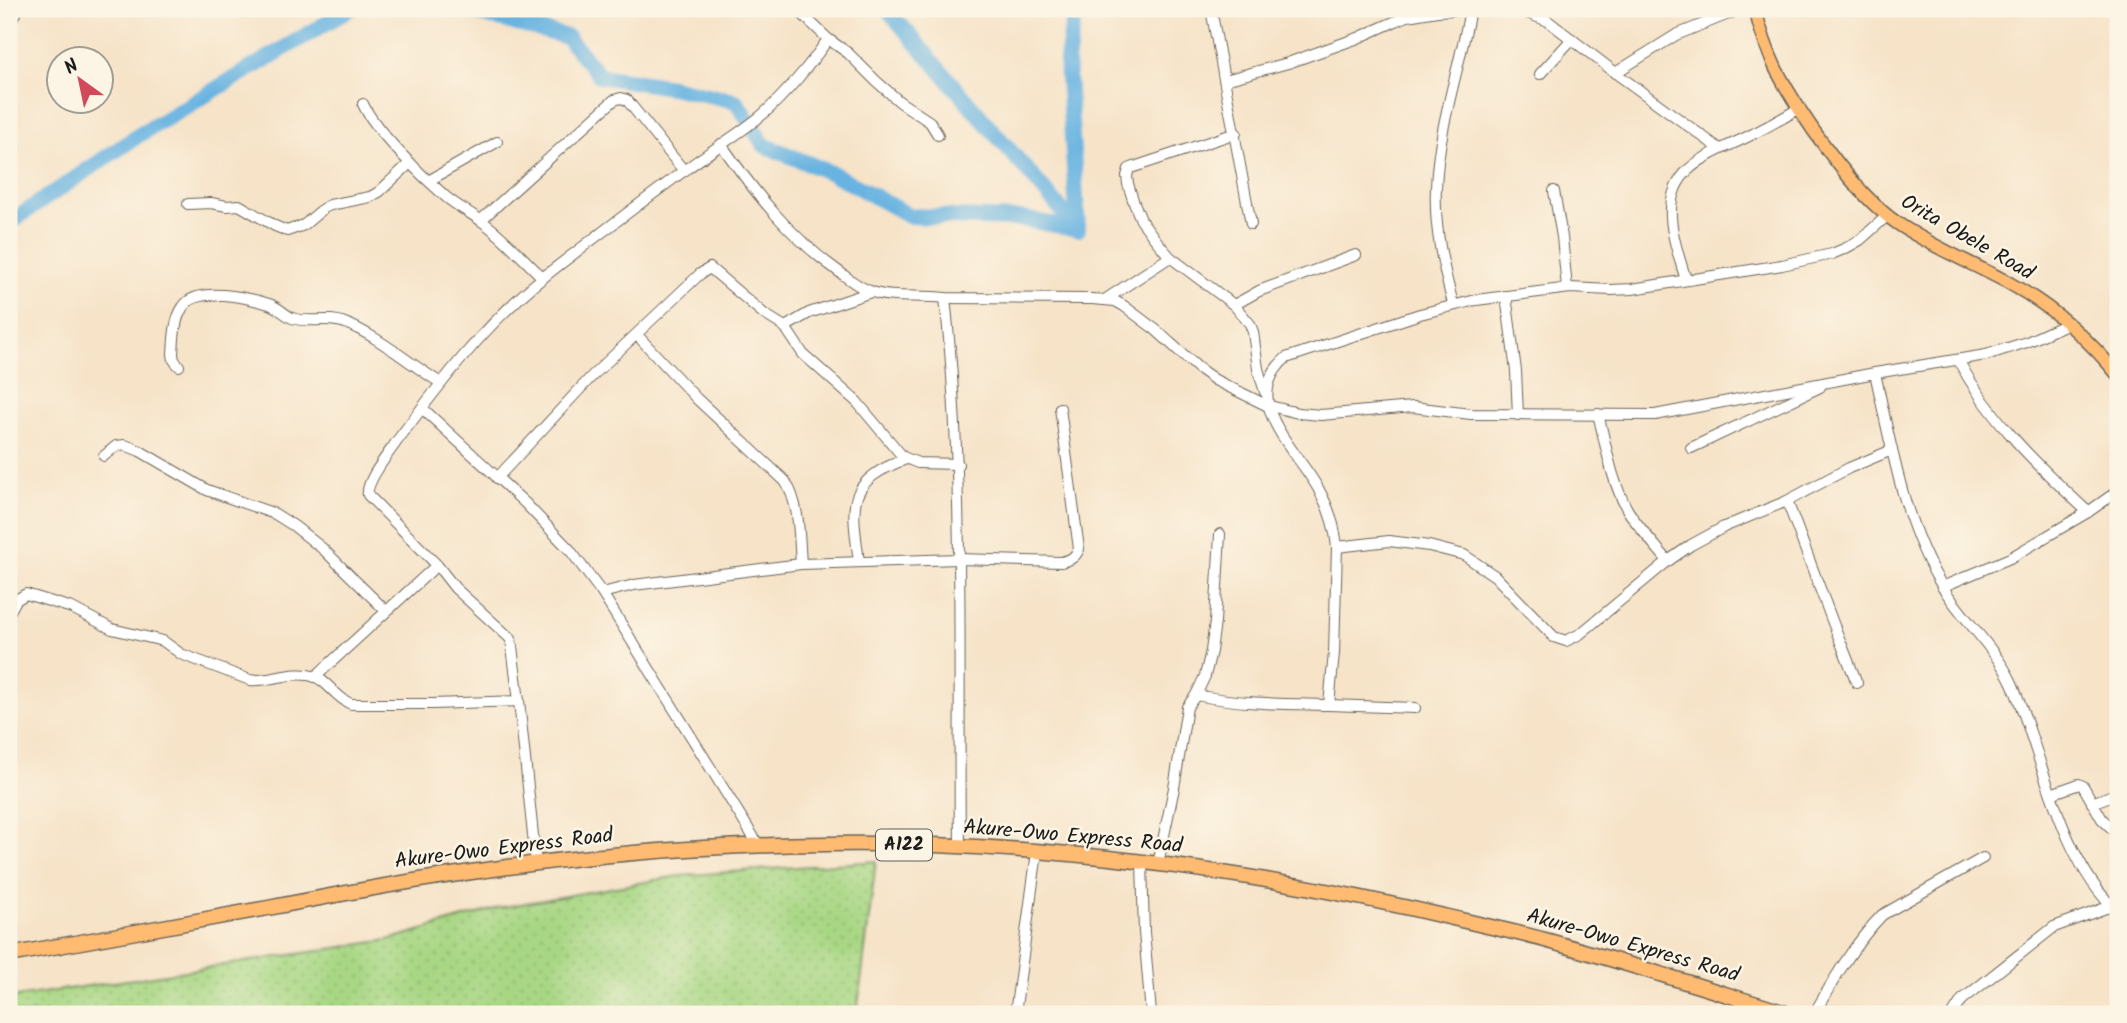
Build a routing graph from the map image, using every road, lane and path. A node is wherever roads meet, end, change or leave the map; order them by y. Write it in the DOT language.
graph roads {
  1 [pos="19,9"];
  2 [pos="797,9"];
  3 [pos="1211,9"];
  4 [pos="1470,9"];
  5 [pos="1741,9"];
  6 [pos="1755,9"];
  7 [pos="1408,13"];
  8 [pos="9,21"];
  9 [pos="828,39"];
  10 [pos="1572,39"];
  11 [pos="1615,72"];
  12 [pos="1540,74"];
  13 [pos="1225,80"];
  14 [pos="363,104"];
  15 [pos="1800,108"];
  16 [pos="1236,133"];
  17 [pos="937,135"];
  18 [pos="497,142"];
  19 [pos="721,144"];
  20 [pos="1720,149"];
  21 [pos="410,163"];
  22 [pos="684,171"];
  23 [pos="429,180"];
  24 [pos="1554,191"];
  25 [pos="188,204"];
  26 [pos="1887,216"];
  27 [pos="481,220"];
  28 [pos="1251,224"];
  29 [pos="1356,255"];
  30 [pos="1170,257"];
  31 [pos="543,278"];
  32 [pos="1686,280"];
  33 [pos="1567,288"];
  34 [pos="871,292"];
  35 [pos="1506,296"];
  36 [pos="945,299"];
  37 [pos="1106,299"];
  38 [pos="1453,304"];
  39 [pos="1234,305"];
  40 [pos="2069,323"];
  41 [pos="785,327"];
  42 [pos="637,335"];
  43 [pos="1958,360"];
  44 [pos="179,366"];
  45 [pos="1875,373"];
  46 [pos="2118,375"];
  47 [pos="1832,381"];
  48 [pos="441,383"];
  49 [pos="1266,400"];
  50 [pos="422,408"];
  51 [pos="1060,408"];
  52 [pos="1598,414"];
  53 [pos="1518,415"];
  54 [pos="1691,448"];
  55 [pos="1892,450"];
  56 [pos="104,456"];
  57 [pos="906,459"];
  58 [pos="958,464"];
  59 [pos="497,478"];
  60 [pos="2118,491"];
  61 [pos="1787,501"];
  62 [pos="2088,512"];
  63 [pos="1220,534"];
  64 [pos="1337,547"];
  65 [pos="959,559"];
  66 [pos="1668,561"];
  67 [pos="859,562"];
  68 [pos="801,564"];
  69 [pos="437,565"];
  70 [pos="1942,587"];
  71 [pos="602,593"];
  72 [pos="386,611"];
  73 [pos="9,613"];
  74 [pos="316,677"];
  75 [pos="1857,683"];
  76 [pos="1196,695"];
  77 [pos="519,701"];
  78 [pos="1329,705"];
  79 [pos="1415,708"];
  80 [pos="2118,793"];
  81 [pos="2051,794"];
  82 [pos="2092,803"];
  83 [pos="2118,834"];
  84 [pos="759,846"];
  85 [pos="960,847"];
  86 [pos="1037,852"];
  87 [pos="1983,858"];
  88 [pos="1142,862"];
  89 [pos="536,863"];
  90 [pos="1158,864"];
  91 [pos="2115,909"];
  92 [pos="9,955"];
  93 [pos="1015,1014"];
  94 [pos="1151,1014"];
  95 [pos="1788,1014"];
  96 [pos="1814,1014"];
  97 [pos="1952,1014"];
  1 -- 8 [label="street"];
  2 -- 9 [label="street"];
  3 -- 13 [label="street"];
  4 -- 7 [label="street"];
  4 -- 10 [label="street"];
  4 -- 38 [label="street"];
  5 -- 11 [label="street"];
  6 -- 15 [label="main road, Orita Obele Road"];
  7 -- 13 [label="street"];
  9 -- 17 [label="street"];
  9 -- 19 [label="street"];
  10 -- 11 [label="street"];
  10 -- 12 [label="street"];
  11 -- 20 [label="street"];
  13 -- 16 [label="street"];
  14 -- 21 [label="street"];
  15 -- 20 [label="street"];
  15 -- 26 [label="main road, Orita Obele Road"];
  16 -- 28 [label="street"];
  16 -- 30 [label="street"];
  18 -- 23 [label="street"];
  19 -- 22 [label="street"];
  19 -- 34 [label="street"];
  20 -- 32 [label="street"];
  21 -- 23 [label="street"];
  21 -- 25 [label="street"];
  22 -- 27 [label="street"];
  22 -- 31 [label="street"];
  23 -- 27 [label="street"];
  24 -- 33 [label="street"];
  26 -- 32 [label="street"];
  26 -- 40 [label="main road, Orita Obele Road"];
  27 -- 31 [label="street"];
  29 -- 39 [label="street"];
  30 -- 37 [label="street"];
  30 -- 39 [label="street"];
  31 -- 48 [label="street"];
  32 -- 33 [label="street"];
  33 -- 35 [label="street"];
  34 -- 36 [label="street"];
  34 -- 41 [label="street"];
  35 -- 38 [label="street"];
  35 -- 53 [label="street"];
  36 -- 37 [label="street"];
  36 -- 58 [label="street"];
  37 -- 49 [label="street"];
  38 -- 49 [label="street"];
  39 -- 49 [label="street"];
  40 -- 43 [label="street"];
  40 -- 46 [label="main road, Orita Obele Road"];
  41 -- 42 [label="street"];
  41 -- 57 [label="street"];
  42 -- 59 [label="street"];
  42 -- 68 [label="street"];
  43 -- 45 [label="street"];
  43 -- 62 [label="street"];
  44 -- 48 [label="street"];
  45 -- 47 [label="street"];
  45 -- 55 [label="street"];
  47 -- 52 [label="street"];
  47 -- 54 [label="street"];
  48 -- 50 [label="street"];
  49 -- 53 [label="street"];
  49 -- 64 [label="street"];
  50 -- 59 [label="street"];
  50 -- 69 [label="street"];
  51 -- 65 [label="street"];
  52 -- 53 [label="street"];
  52 -- 66 [label="street"];
  55 -- 61 [label="street"];
  55 -- 70 [label="street"];
  56 -- 72 [label="street"];
  57 -- 58 [label="street"];
  57 -- 67 [label="street"];
  58 -- 65 [label="street"];
  59 -- 71 [label="street"];
  60 -- 62 [label="street"];
  61 -- 66 [label="street"];
  61 -- 75 [label="street"];
  62 -- 70 [label="street"];
  63 -- 76 [label="street"];
  64 -- 66 [label="street"];
  64 -- 78 [label="street"];
  65 -- 67 [label="street"];
  65 -- 85 [label="street"];
  67 -- 68 [label="street"];
  68 -- 71 [label="street"];
  69 -- 72 [label="street"];
  69 -- 77 [label="street"];
  70 -- 81 [label="street"];
  71 -- 84 [label="street"];
  72 -- 74 [label="street"];
  73 -- 74 [label="street"];
  74 -- 77 [label="street"];
  76 -- 78 [label="street"];
  76 -- 90 [label="street"];
  77 -- 89 [label="street"];
  78 -- 79 [label="street"];
  80 -- 82 [label="street"];
  81 -- 82 [label="street"];
  81 -- 91 [label="street"];
  82 -- 83 [label="street"];
  84 -- 85 [label="highway, Akure-Owo Express Road / A122"];
  84 -- 89 [label="highway, Akure-Owo Express Road / A122"];
  85 -- 86 [label="highway, Akure-Owo Express Road / A122"];
  86 -- 88 [label="highway, Akure-Owo Express Road / A122"];
  86 -- 93 [label="street"];
  87 -- 96 [label="street"];
  88 -- 90 [label="highway, Akure-Owo Express Road / A122"];
  88 -- 94 [label="street"];
  89 -- 92 [label="highway, Akure-Owo Express Road / A122"];
  90 -- 95 [label="highway, Akure-Owo Express Road / A122"];
  91 -- 97 [label="street"];
}
